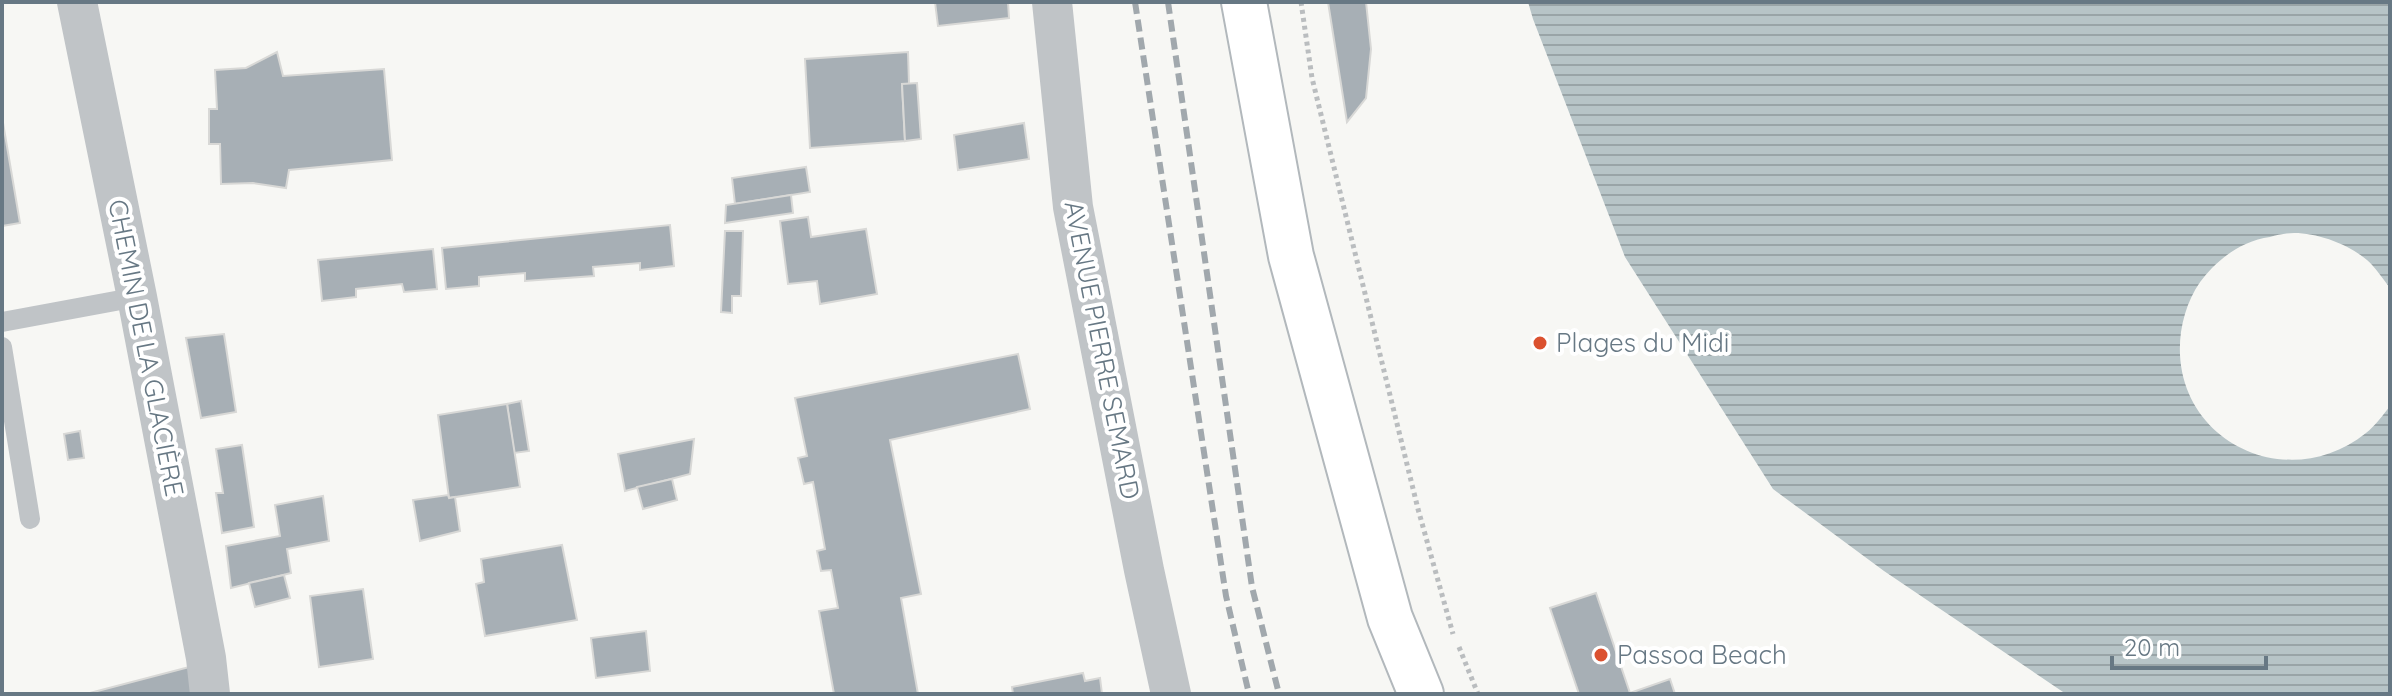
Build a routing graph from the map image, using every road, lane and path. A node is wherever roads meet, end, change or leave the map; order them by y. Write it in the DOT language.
graph roads {
  1 [pos="77,2"];
  2 [pos="1052,2"];
  3 [pos="1244,2"];
  4 [pos="1301,2"];
  5 [pos="137,297"];
  6 [pos="2,322"];
  7 [pos="2,347"];
  8 [pos="30,519"];
  9 [pos="210,694"];
  10 [pos="1171,694"];
  11 [pos="1421,694"];
  12 [pos="1478,694"];
  1 -- 5 [label="street, CHEMIN DE LA GLACIÈRE"];
  2 -- 10 [label="street, AVENUE PIERRE SEMARD"];
  3 -- 11 [label="main road"];
  4 -- 12 [label="path"];
  5 -- 6 [label="lane"];
  5 -- 9 [label="street, CHEMIN DE LA GLACIÈRE"];
  7 -- 8 [label="lane"];
}
